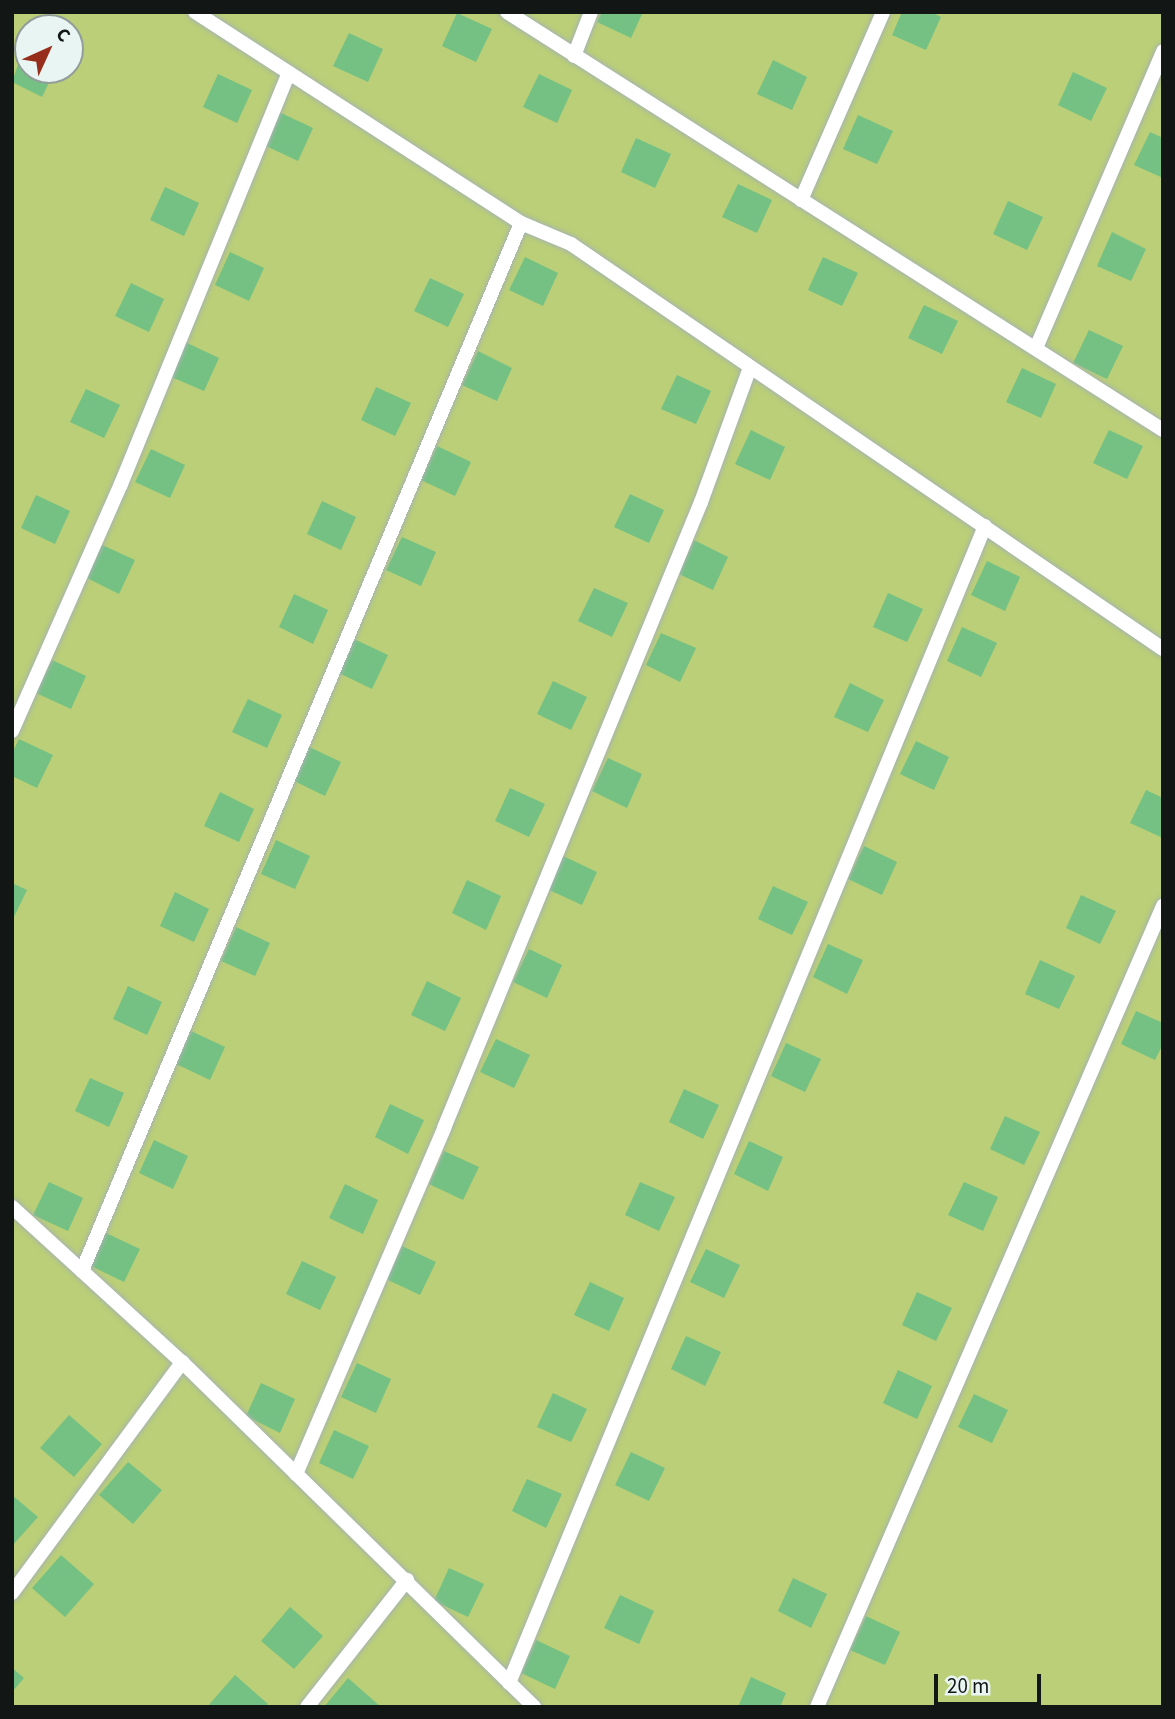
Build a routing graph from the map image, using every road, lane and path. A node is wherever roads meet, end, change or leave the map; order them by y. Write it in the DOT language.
graph roads {
  1 [pos="195,12"];
  2 [pos="507,12"];
  3 [pos="591,12"];
  4 [pos="883,12"];
  5 [pos="1163,51"];
  6 [pos="574,56"];
  7 [pos="289,73"];
  8 [pos="801,200"];
  9 [pos="521,223"];
  10 [pos="1035,348"];
  11 [pos="749,370"];
  12 [pos="1163,430"];
  13 [pos="985,526"];
  14 [pos="1163,649"];
  15 [pos="12,731"];
  16 [pos="1163,906"];
  17 [pos="12,1207"];
  18 [pos="82,1271"];
  19 [pos="182,1363"];
  20 [pos="296,1474"];
  21 [pos="407,1580"];
  22 [pos="12,1593"];
  23 [pos="509,1683"];
  24 [pos="307,1707"];
  25 [pos="534,1707"];
  26 [pos="817,1707"];
  1 -- 7 [label="lane"];
  2 -- 6 [label="lane"];
  3 -- 6 [label="lane"];
  4 -- 8 [label="lane"];
  5 -- 10 [label="lane"];
  6 -- 8 [label="lane"];
  7 -- 9 [label="lane"];
  7 -- 15 [label="lane"];
  8 -- 10 [label="lane"];
  9 -- 11 [label="lane"];
  9 -- 18 [label="lane"];
  10 -- 12 [label="lane"];
  11 -- 13 [label="lane"];
  11 -- 20 [label="lane"];
  13 -- 14 [label="lane"];
  13 -- 23 [label="lane"];
  16 -- 26 [label="lane"];
  17 -- 18 [label="lane"];
  18 -- 19 [label="lane"];
  19 -- 20 [label="lane"];
  19 -- 22 [label="lane"];
  20 -- 21 [label="lane"];
  21 -- 23 [label="lane"];
  21 -- 24 [label="lane"];
  23 -- 25 [label="lane"];
}
